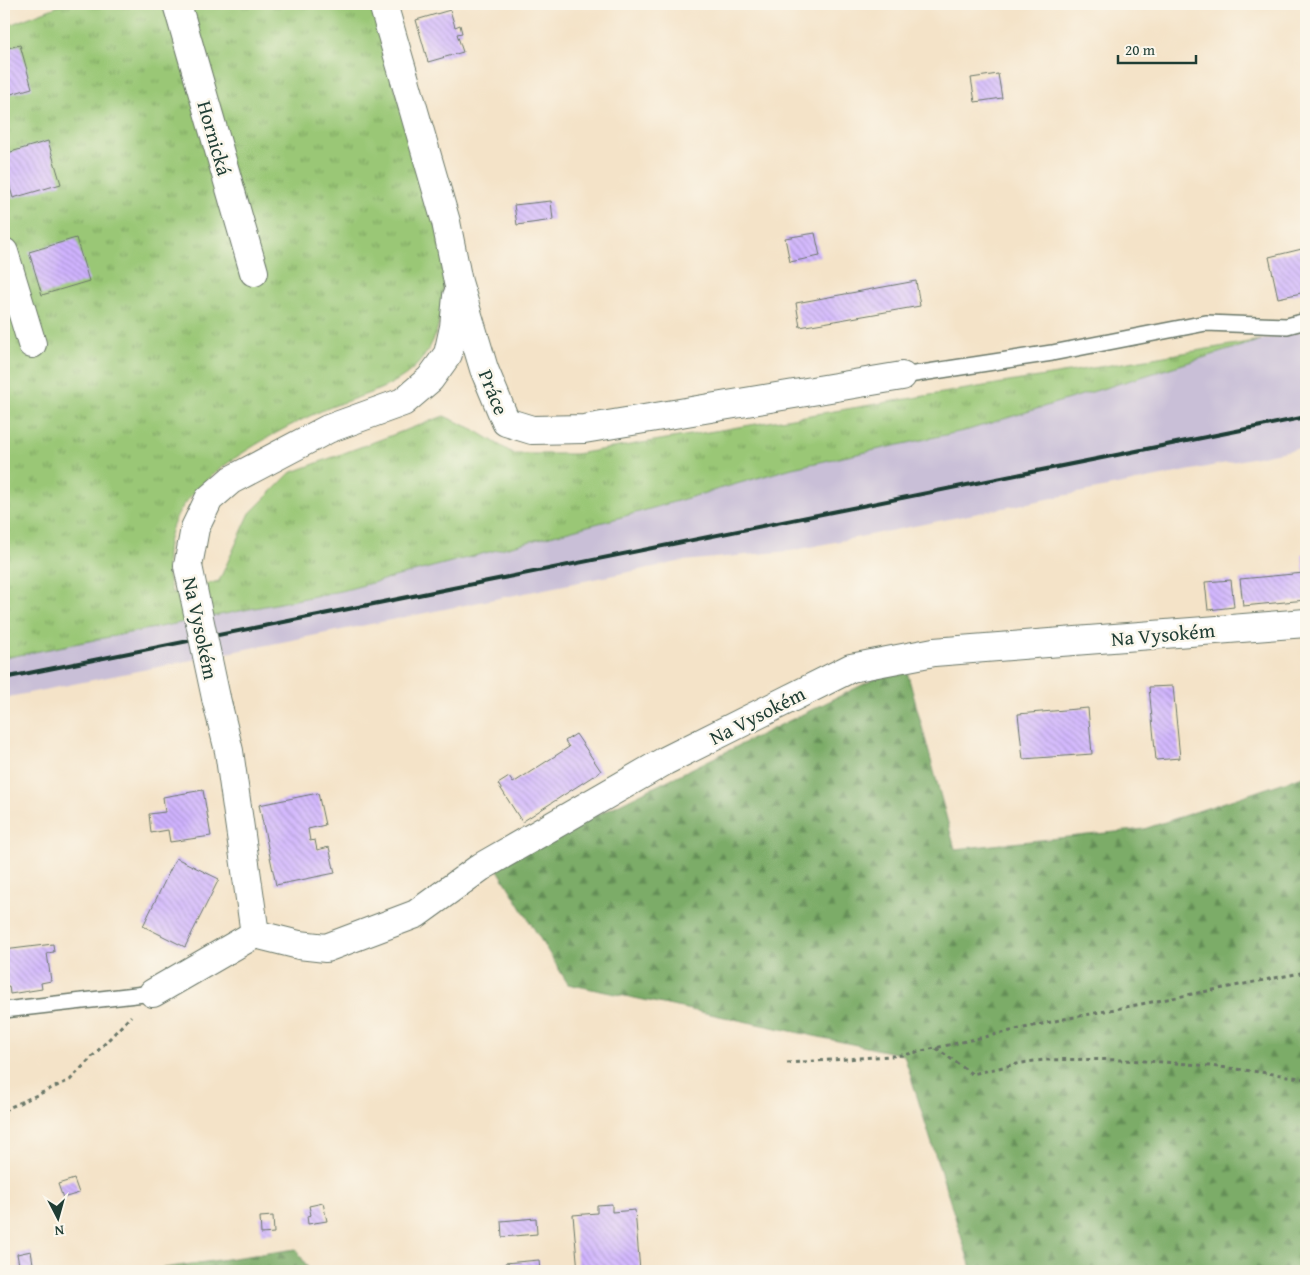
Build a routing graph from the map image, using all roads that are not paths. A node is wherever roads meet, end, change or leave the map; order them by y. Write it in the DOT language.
graph roads {
  1 [pos="177,4"];
  2 [pos="383,4"];
  3 [pos="4,252"];
  4 [pos="254,272"];
  5 [pos="458,282"];
  6 [pos="1306,321"];
  7 [pos="32,344"];
  8 [pos="902,376"];
  9 [pos="1306,623"];
  10 [pos="255,934"];
  11 [pos="153,993"];
  12 [pos="4,1010"];
  1 -- 4 [label="street, Hornická"];
  2 -- 5 [label="street, Práce"];
  3 -- 7 [label="street"];
  5 -- 8 [label="street, Práce"];
  5 -- 10 [label="street, Na Vysokém, bridge"];
  6 -- 8 [label="lane"];
  9 -- 10 [label="street, Na Vysokém"];
  10 -- 11 [label="street"];
  11 -- 12 [label="lane"];
}
